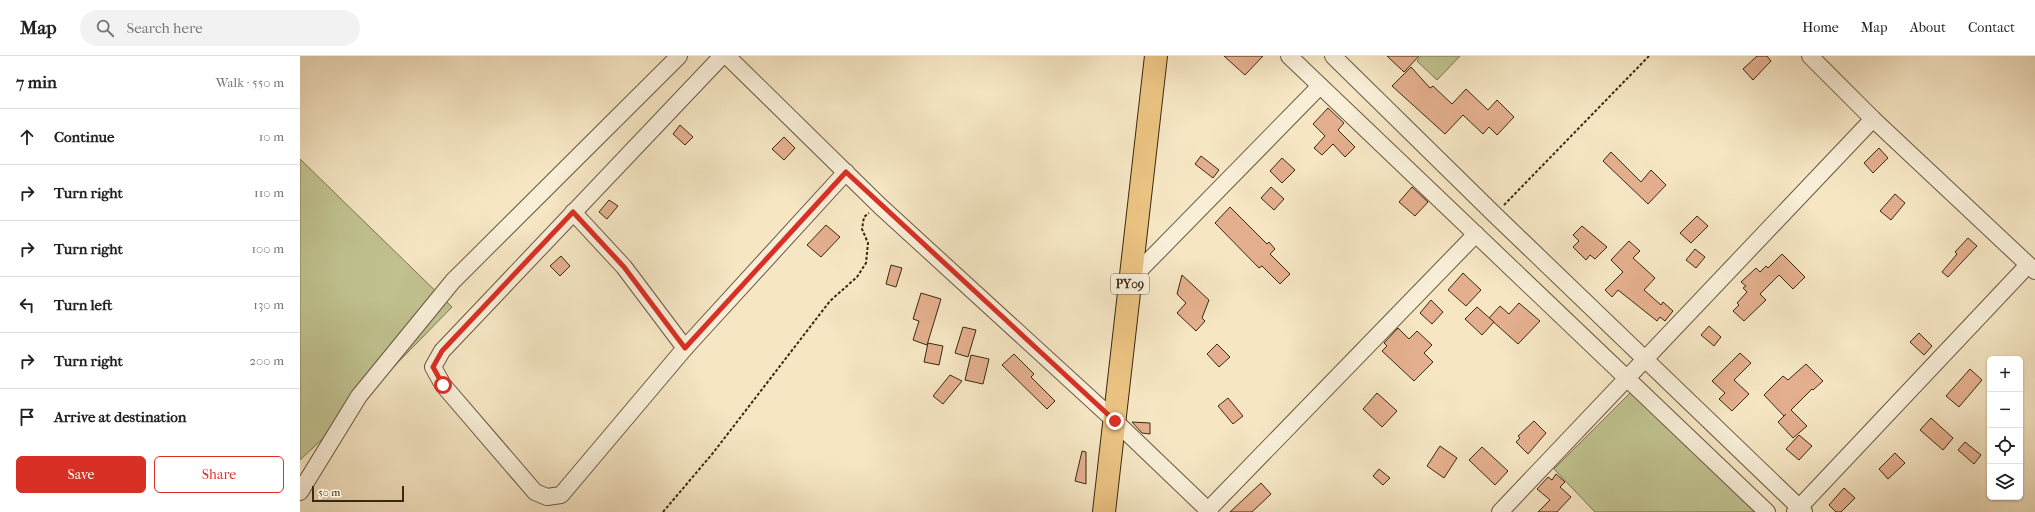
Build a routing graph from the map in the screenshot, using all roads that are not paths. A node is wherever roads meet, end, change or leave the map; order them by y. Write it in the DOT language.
graph roads {
  1 [pos="679,56"];
  2 [pos="722,56"];
  3 [pos="727,56"];
  4 [pos="1156,56"];
  5 [pos="1289,56"];
  6 [pos="1810,56"];
  7 [pos="1341,59"];
  8 [pos="1320,86"];
  9 [pos="1873,119"];
  10 [pos="846,172"];
  11 [pos="573,212"];
  12 [pos="1476,234"];
  13 [pos="2032,268"];
  14 [pos="1131,279"];
  15 [pos="685,348"];
  16 [pos="1646,360"];
  17 [pos="1628,379"];
  18 [pos="1115,421"];
  19 [pos="300,492"];
  20 [pos="1800,510"];
  21 [pos="1209,511"];
  22 [pos="1104,512"];
  23 [pos="1500,512"];
  24 [pos="1767,512"];
  1 -- 19 [label="street"];
  2 -- 11 [label="street"];
  3 -- 10 [label="street"];
  4 -- 14 [label="highway, PY09"];
  5 -- 8 [label="street"];
  6 -- 9 [label="street"];
  7 -- 16 [label="street"];
  8 -- 12 [label="street"];
  8 -- 14 [label="street"];
  9 -- 13 [label="street"];
  9 -- 16 [label="street"];
  10 -- 15 [label="street"];
  10 -- 18 [label="street"];
  11 -- 15 [label="street"];
  11 -- 15 [label="street"];
  12 -- 17 [label="street"];
  12 -- 21 [label="street"];
  13 -- 20 [label="street"];
  14 -- 18 [label="highway, PY09"];
  16 -- 17 [label="street"];
  16 -- 20 [label="street"];
  17 -- 23 [label="street"];
  17 -- 24 [label="street"];
  18 -- 21 [label="street"];
  18 -- 22 [label="highway, PY09"];
}
